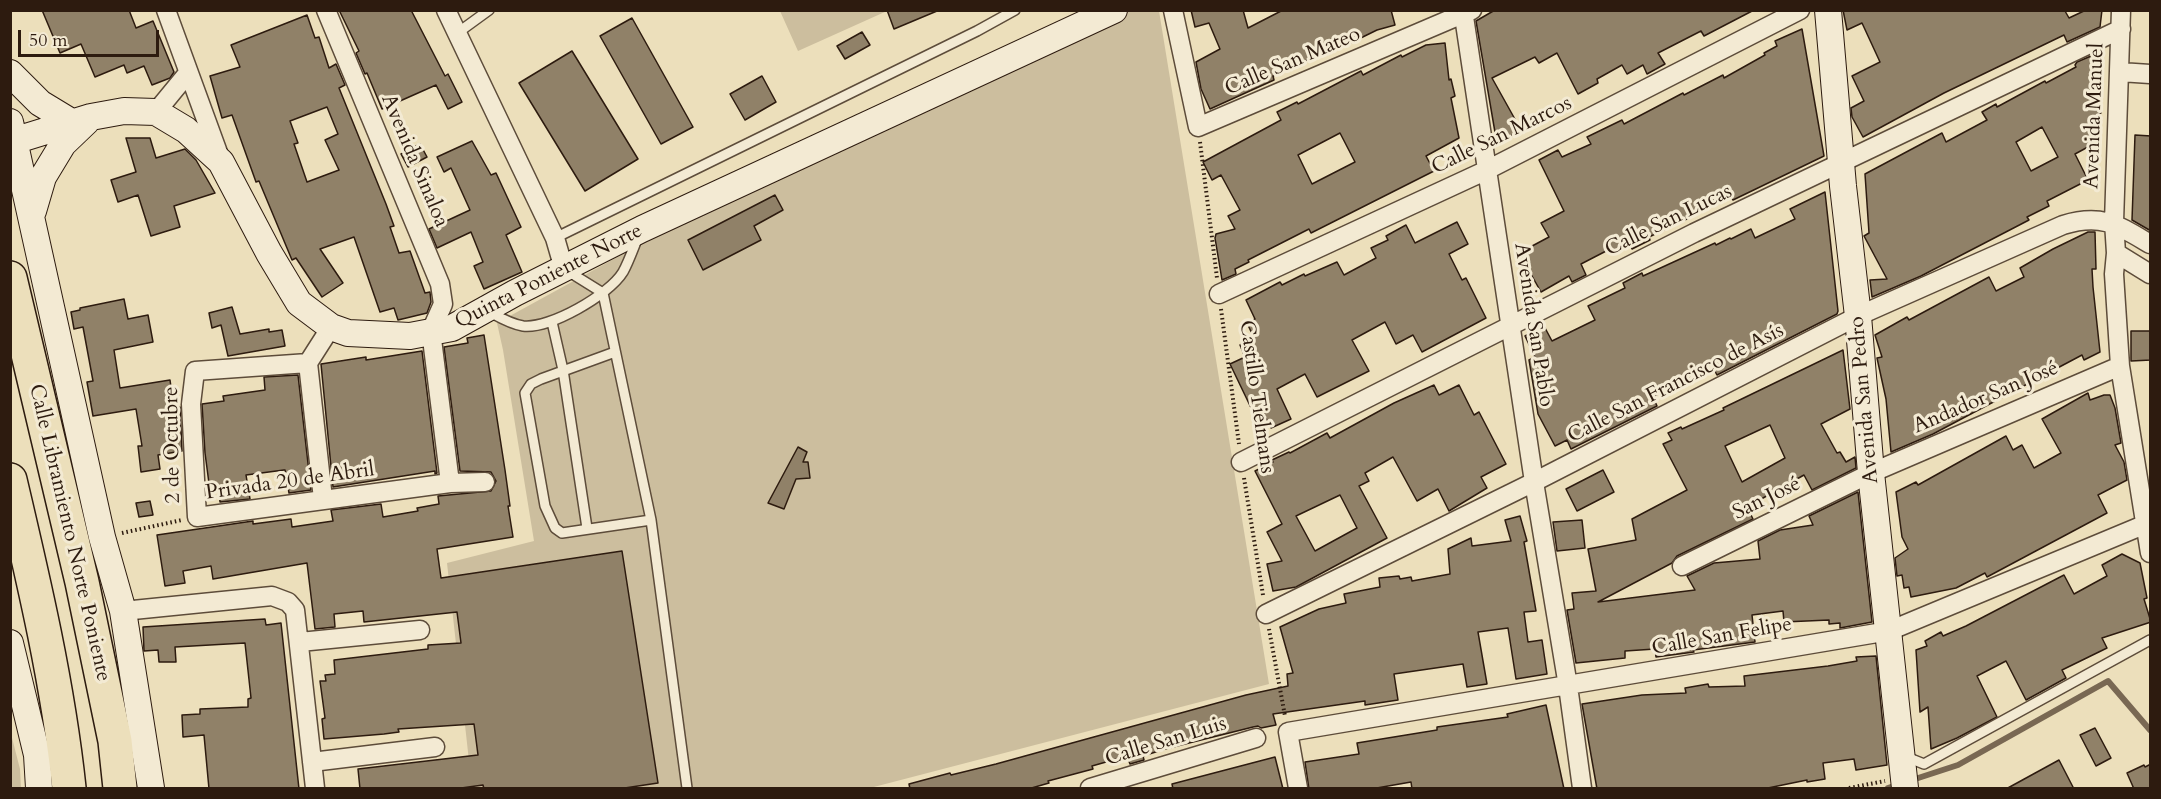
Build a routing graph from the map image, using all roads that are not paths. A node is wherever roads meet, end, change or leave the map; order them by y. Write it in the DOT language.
graph roads {
  1 [pos="166,10"];
  2 [pos="326,10"];
  3 [pos="446,10"];
  4 [pos="489,10"];
  5 [pos="1015,10"];
  6 [pos="1114,10"];
  7 [pos="1173,10"];
  8 [pos="1800,10"];
  9 [pos="1828,10"];
  10 [pos="2121,10"];
  11 [pos="1466,12"];
  12 [pos="2121,29"];
  13 [pos="456,34"];
  14 [pos="2120,72"];
  15 [pos="188,73"];
  16 [pos="10,74"];
  17 [pos="2151,74"];
  18 [pos="156,112"];
  19 [pos="82,120"];
  20 [pos="12,135"];
  21 [pos="221,162"];
  22 [pos="1841,162"];
  23 [pos="1487,170"];
  24 [pos="32,214"];
  25 [pos="2114,222"];
  26 [pos="642,229"];
  27 [pos="555,238"];
  28 [pos="2151,244"];
  29 [pos="2116,253"];
  30 [pos="564,269"];
  31 [pos="2151,274"];
  32 [pos="10,278"];
  33 [pos="603,293"];
  34 [pos="1219,294"];
  35 [pos="486,310"];
  36 [pos="1858,316"];
  37 [pos="552,322"];
  38 [pos="1511,325"];
  39 [pos="331,327"];
  40 [pos="432,331"];
  41 [pos="615,352"];
  42 [pos="308,363"];
  43 [pos="2120,366"];
  44 [pos="563,370"];
  45 [pos="1241,462"];
  46 [pos="1871,473"];
  47 [pos="10,480"];
  48 [pos="1534,482"];
  49 [pos="450,483"];
  50 [pos="485,483"];
  51 [pos="323,499"];
  52 [pos="197,517"];
  53 [pos="651,520"];
  54 [pos="2146,524"];
  55 [pos="587,528"];
  56 [pos="2151,553"];
  57 [pos="1682,566"];
  58 [pos="123,611"];
  59 [pos="1266,614"];
  60 [pos="420,630"];
  61 [pos="1889,632"];
  62 [pos="2151,640"];
  63 [pos="300,642"];
  64 [pos="10,643"];
  65 [pos="1568,686"];
  66 [pos="1256,738"];
  67 [pos="435,747"];
  68 [pos="312,762"];
  69 [pos="1904,775"];
  70 [pos="39,789"];
  71 [pos="69,789"];
  72 [pos="120,789"];
  73 [pos="151,789"];
  74 [pos="315,789"];
  75 [pos="687,789"];
  76 [pos="1090,789"];
  77 [pos="1298,789"];
  78 [pos="1582,789"];
  1 -- 15 [label="street"];
  2 -- 40 [label="street, Avenida Sinaloa"];
  3 -- 13 [label="street"];
  4 -- 13 [label="lane"];
  5 -- 27 [label="lane"];
  6 -- 26 [label="street, Quinta Poniente Norte"];
  7 -- 11 [label="street, Calle San Mateo"];
  8 -- 23 [label="street, Calle San Marcos"];
  9 -- 22 [label="street, Avenida San Pedro"];
  10 -- 12 [label="street, Avenida Manuel"];
  11 -- 23 [label="street, Avenida San Pablo"];
  12 -- 14 [label="street, Avenida Manuel"];
  12 -- 22 [label="street, Calle San Lucas"];
  13 -- 27 [label="street"];
  14 -- 17 [label="street"];
  14 -- 25 [label="street, Avenida Manuel"];
  15 -- 18 [label="street"];
  15 -- 21 [label="street"];
  16 -- 19 [label="street"];
  18 -- 19 [label="street, Quinta Poniente Norte"];
  18 -- 21 [label="street, Quinta Poniente Norte"];
  19 -- 20 [label="street, Quinta Poniente Norte"];
  19 -- 24 [label="street"];
  20 -- 24 [label="street"];
  21 -- 39 [label="street, Quinta Poniente Norte"];
  22 -- 36 [label="street, Avenida San Pedro"];
  22 -- 38 [label="street, Calle San Lucas"];
  23 -- 34 [label="street, Calle San Marcos"];
  23 -- 38 [label="street, Avenida San Pablo"];
  24 -- 58 [label="street"];
  25 -- 28 [label="street"];
  25 -- 29 [label="street, Avenida Manuel"];
  25 -- 36 [label="street, Calle San Francisco de Asís"];
  26 -- 30 [label="street, Quinta Poniente Norte"];
  26 -- 33 [label="lane"];
  27 -- 30 [label="street"];
  29 -- 31 [label="street"];
  29 -- 43 [label="street, Avenida Manuel"];
  30 -- 33 [label="lane"];
  30 -- 35 [label="street, Quinta Poniente Norte"];
  32 -- 72 [label="highway, Calle Libramiento Norte Poniente"];
  33 -- 37 [label="lane"];
  33 -- 41 [label="lane"];
  35 -- 37 [label="lane"];
  35 -- 40 [label="street, Quinta Poniente Norte"];
  36 -- 46 [label="street, Avenida San Pedro"];
  36 -- 48 [label="street, Calle San Francisco de Asís"];
  37 -- 44 [label="lane"];
  38 -- 45 [label="street, Calle San Lucas"];
  38 -- 48 [label="street, Avenida San Pablo"];
  39 -- 40 [label="street, Quinta Poniente Norte"];
  39 -- 42 [label="street"];
  40 -- 49 [label="street"];
  41 -- 44 [label="lane"];
  41 -- 53 [label="lane"];
  42 -- 51 [label="street"];
  42 -- 52 [label="street, 2 de Octubre"];
  43 -- 46 [label="street, Andador San José"];
  43 -- 54 [label="street, Avenida Manuel"];
  44 -- 55 [label="lane"];
  44 -- 55 [label="lane"];
  46 -- 57 [label="street, San José"];
  46 -- 61 [label="street, Avenida San Pedro"];
  47 -- 71 [label="highway"];
  48 -- 59 [label="street, Calle San Francisco de Asís"];
  48 -- 65 [label="street, Avenida San Pablo"];
  49 -- 50 [label="street, Privada 20 de Abril"];
  49 -- 51 [label="street, Privada 20 de Abril"];
  51 -- 52 [label="street, Privada 20 de Abril"];
  53 -- 55 [label="lane"];
  53 -- 75 [label="lane"];
  54 -- 56 [label="street, Avenida Manuel"];
  54 -- 61 [label="street, Calle San Felipe"];
  58 -- 63 [label="street"];
  58 -- 73 [label="street"];
  60 -- 63 [label="street"];
  61 -- 65 [label="street, Calle San Felipe"];
  61 -- 69 [label="street, Avenida San Pedro"];
  62 -- 69 [label="lane"];
  63 -- 68 [label="street"];
  64 -- 70 [label="street"];
  65 -- 77 [label="street, Calle San Felipe"];
  65 -- 78 [label="street, Avenida San Pablo"];
  66 -- 76 [label="street, Calle San Luis"];
  67 -- 68 [label="street"];
  68 -- 74 [label="street"];
}
